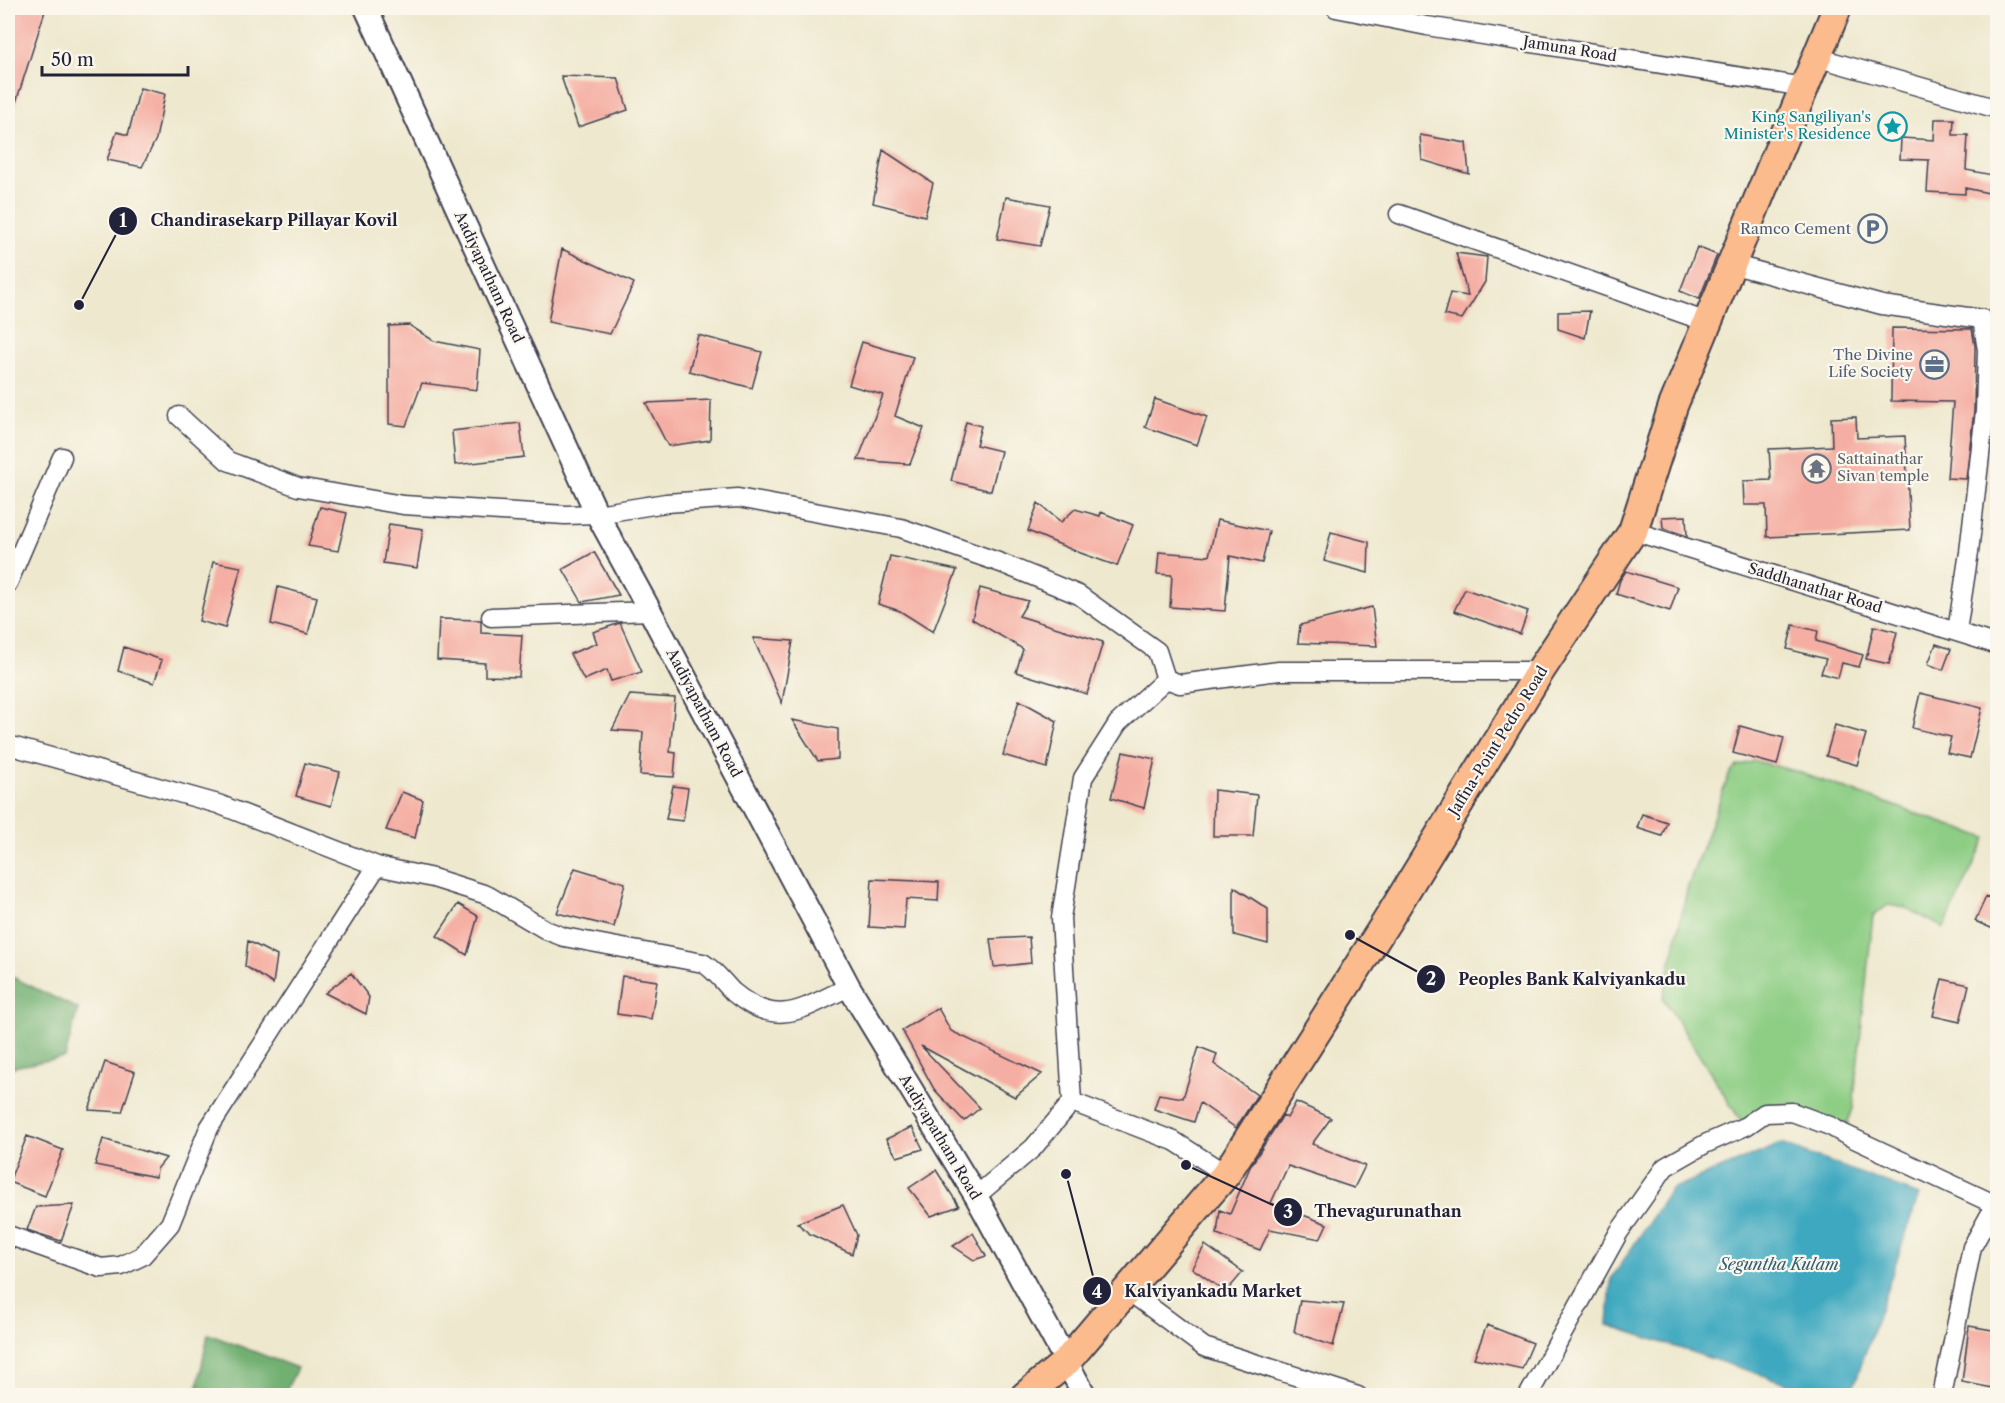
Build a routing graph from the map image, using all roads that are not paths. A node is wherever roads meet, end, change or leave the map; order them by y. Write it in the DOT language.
graph roads {
  1 [pos="366,8"];
  2 [pos="1336,8"];
  3 [pos="1837,8"];
  4 [pos="1816,57"];
  5 [pos="1804,87"];
  6 [pos="1998,109"];
  7 [pos="1400,214"];
  8 [pos="1731,264"];
  9 [pos="1707,322"];
  10 [pos="179,416"];
  11 [pos="62,458"];
  12 [pos="597,514"];
  13 [pos="1633,531"];
  14 [pos="8,583"];
  15 [pos="650,610"];
  16 [pos="491,617"];
  17 [pos="1957,631"];
  18 [pos="1998,645"];
  19 [pos="1540,671"];
  20 [pos="1166,679"];
  21 [pos="8,745"];
  22 [pos="376,866"];
  23 [pos="849,987"];
  24 [pos="1072,1102"];
  25 [pos="1226,1174"];
  26 [pos="976,1196"];
  27 [pos="1996,1202"];
  28 [pos="8,1235"];
  29 [pos="1126,1289"];
  30 [pos="1066,1362"];
  31 [pos="1025,1395"];
  32 [pos="1085,1395"];
  33 [pos="1359,1395"];
  34 [pos="1528,1395"];
  35 [pos="1942,1395"];
  1 -- 12 [label="street, Aadiyapatham Road"];
  2 -- 5 [label="street, Jamuna Road"];
  3 -- 4 [label="main road, Jaffna-Point Pedro Road"];
  4 -- 5 [label="main road, Jaffna-Point Pedro Road"];
  4 -- 6 [label="street"];
  5 -- 8 [label="main road, Jaffna-Point Pedro Road"];
  7 -- 9 [label="street"];
  8 -- 9 [label="main road, Jaffna-Point Pedro Road"];
  8 -- 17 [label="street"];
  9 -- 13 [label="main road, Jaffna-Point Pedro Road"];
  10 -- 12 [label="street"];
  11 -- 14 [label="street"];
  12 -- 15 [label="street, Aadiyapatham Road"];
  12 -- 20 [label="street"];
  13 -- 17 [label="street, Saddhanathar Road"];
  13 -- 19 [label="main road, Jaffna-Point Pedro Road"];
  15 -- 16 [label="street"];
  15 -- 23 [label="street, Aadiyapatham Road"];
  17 -- 18 [label="street, Saddhanathar Road"];
  19 -- 20 [label="street"];
  19 -- 25 [label="main road, Jaffna-Point Pedro Road"];
  20 -- 24 [label="street"];
  21 -- 22 [label="street"];
  22 -- 23 [label="street"];
  22 -- 28 [label="street"];
  23 -- 26 [label="street, Aadiyapatham Road"];
  24 -- 25 [label="street"];
  24 -- 26 [label="street"];
  25 -- 29 [label="main road, Jaffna-Point Pedro Road"];
  26 -- 30 [label="street, Aadiyapatham Road"];
  27 -- 34 [label="street"];
  27 -- 35 [label="street"];
  29 -- 30 [label="main road, Jaffna-Point Pedro Road"];
  29 -- 33 [label="street"];
  30 -- 31 [label="main road, Jaffna-Point Pedro Road"];
  30 -- 32 [label="street, Aadiyapatham Road"];
}
